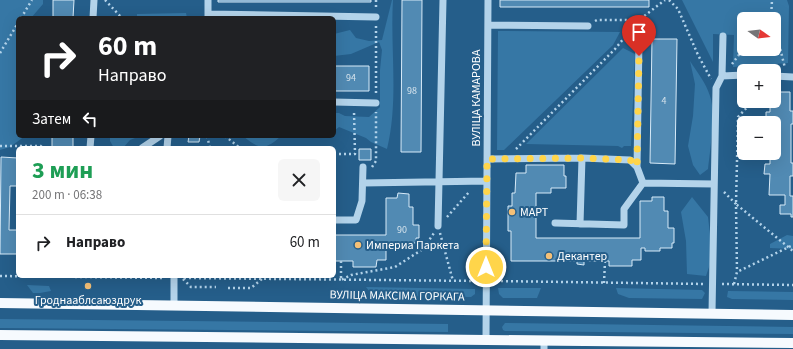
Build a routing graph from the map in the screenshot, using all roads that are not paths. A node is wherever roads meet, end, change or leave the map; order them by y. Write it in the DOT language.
graph roads {
  1 [pos="94,0"];
  2 [pos="208,0"];
  3 [pos="442,0"];
  4 [pos="488,0"];
  5 [pos="93,16"];
  6 [pos="208,16"];
  7 [pos="336,17"];
  8 [pos="376,17"];
  9 [pos="488,25"];
  10 [pos="588,26"];
  11 [pos="723,36"];
  12 [pos="639,40"];
  13 [pos="737,75"];
  14 [pos="722,76"];
  15 [pos="336,102"];
  16 [pos="376,103"];
  17 [pos="157,138"];
  18 [pos="145,146"];
  19 [pos="582,158"];
  20 [pos="487,159"];
  21 [pos="637,166"];
  22 [pos="363,167"];
  23 [pos="487,181"];
  24 [pos="440,182"];
  25 [pos="363,183"];
  26 [pos="643,183"];
  27 [pos="714,184"];
  28 [pos="336,220"];
  29 [pos="555,223"];
  30 [pos="580,224"];
  31 [pos="438,226"];
  32 [pos="174,278"];
  33 [pos="0,303"];
  34 [pos="174,305"];
  35 [pos="486,311"];
  36 [pos="712,313"];
  37 [pos="793,315"];
  38 [pos="0,335"];
  39 [pos="486,340"];
  40 [pos="793,343"];
  41 [pos="544,345"];
  42 [pos="714,346"];
  1 -- 5 [label="street"];
  2 -- 6 [label="street"];
  3 -- 24 [label="street"];
  4 -- 9 [label="street, ВУЛІЦА КАМАРОВА"];
  7 -- 8 [label="street"];
  9 -- 10 [label="street"];
  9 -- 20 [label="street, ВУЛІЦА КАМАРОВА"];
  11 -- 14 [label="street"];
  12 -- 21 [label="street"];
  13 -- 14 [label="street"];
  14 -- 27 [label="street"];
  15 -- 16 [label="street"];
  17 -- 18 [label="street"];
  19 -- 20 [label="street"];
  19 -- 21 [label="street"];
  19 -- 30 [label="street"];
  20 -- 23 [label="street, ВУЛІЦА КАМАРОВА"];
  21 -- 26 [label="street"];
  22 -- 25 [label="street"];
  23 -- 24 [label="street"];
  23 -- 35 [label="street, ВУЛІЦА КАМАРОВА"];
  24 -- 25 [label="street"];
  24 -- 31 [label="street"];
  25 -- 28 [label="street"];
  26 -- 27 [label="street"];
  26 -- 30 [label="street"];
  27 -- 36 [label="street"];
  29 -- 30 [label="street"];
  32 -- 34 [label="street"];
  33 -- 34 [label="main road, ВУЛІЦА МАКСІМА ГОРКАГА"];
  34 -- 35 [label="main road, ВУЛІЦА МАКСІМА ГОРКАГА"];
  35 -- 36 [label="main road, ВУЛІЦА МАКСІМА ГОРКАГА"];
  35 -- 39 [label="street, ВУЛІЦА КАМАРОВА"];
  36 -- 37 [label="main road, ВУЛІЦА МАКСІМА ГОРКАГА"];
  38 -- 39 [label="main road"];
  39 -- 41 [label="main road"];
  40 -- 42 [label="main road"];
  41 -- 42 [label="main road"];
}
